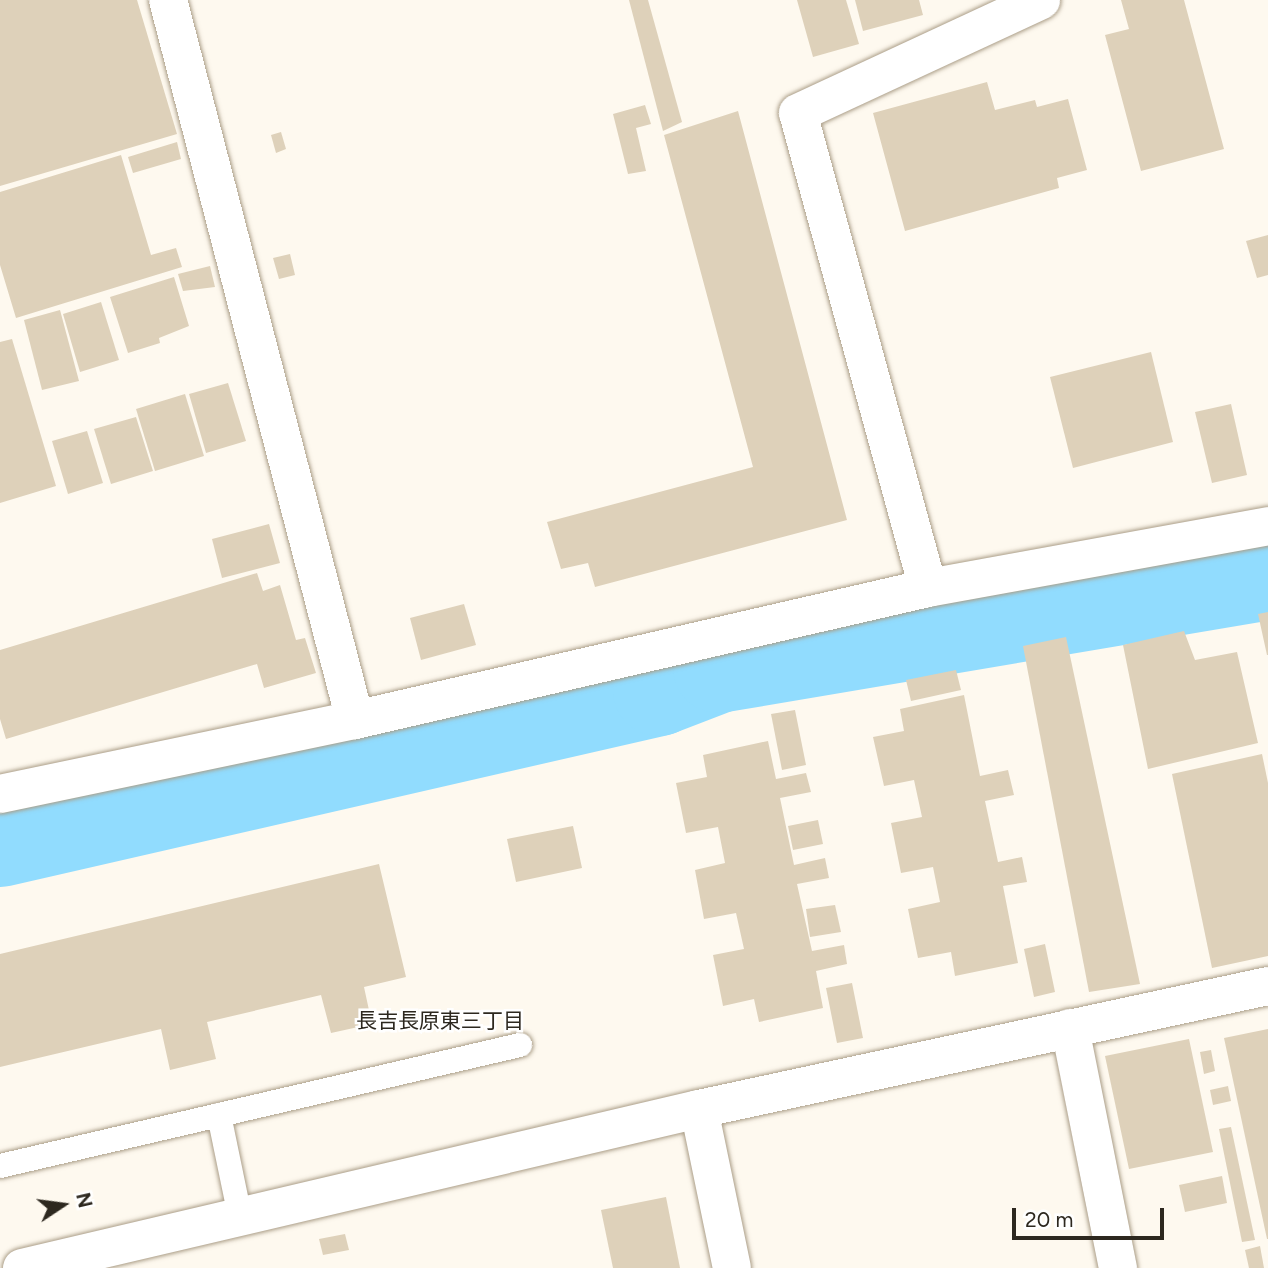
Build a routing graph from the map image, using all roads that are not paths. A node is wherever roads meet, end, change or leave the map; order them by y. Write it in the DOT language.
graph roads {
  1 [pos="168,0"];
  2 [pos="1041,0"];
  3 [pos="1268,526"];
  4 [pos="928,588"];
  5 [pos="355,720"];
  6 [pos="0,794"];
  7 [pos="1268,986"];
  8 [pos="1070,1028"];
  9 [pos="520,1045"];
  10 [pos="699,1109"];
  11 [pos="219,1115"];
  12 [pos="0,1166"];
  13 [pos="240,1216"];
  14 [pos="22,1268"];
  15 [pos="732,1268"];
  16 [pos="1118,1268"];
  1 -- 5 [label="street"];
  2 -- 4 [label="street"];
  3 -- 4 [label="street"];
  4 -- 5 [label="street"];
  5 -- 6 [label="street"];
  7 -- 8 [label="street"];
  8 -- 10 [label="street"];
  8 -- 16 [label="street"];
  9 -- 11 [label="lane"];
  10 -- 13 [label="street"];
  10 -- 15 [label="street"];
  11 -- 12 [label="lane"];
  11 -- 13 [label="lane"];
  13 -- 14 [label="street"];
}
